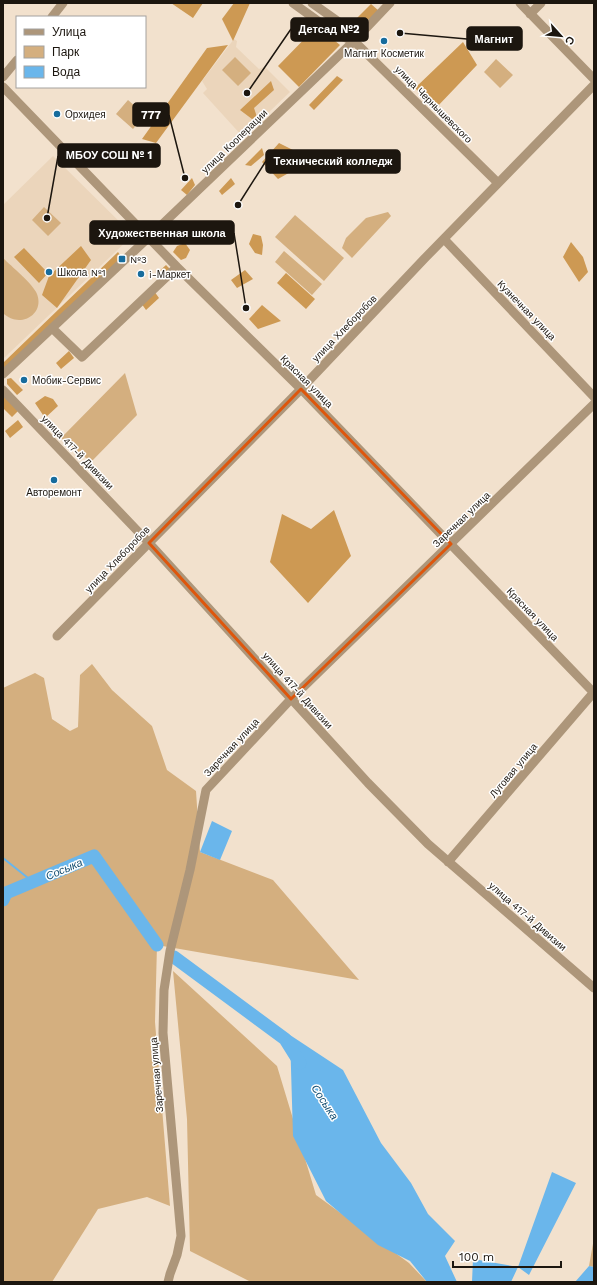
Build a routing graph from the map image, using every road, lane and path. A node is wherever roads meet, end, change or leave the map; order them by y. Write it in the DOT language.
graph roads {
  1 [pos="64,3"];
  2 [pos="293,3"];
  3 [pos="312,3"];
  4 [pos="390,3"];
  5 [pos="520,3"];
  6 [pos="541,3"];
  7 [pos="530,14"];
  8 [pos="53,16"];
  9 [pos="354,41"];
  10 [pos="16,61"];
  11 [pos="3,77"];
  12 [pos="594,79"];
  13 [pos="594,85"];
  14 [pos="3,87"];
  15 [pos="498,183"];
  16 [pos="148,238"];
  17 [pos="444,239"];
  18 [pos="177,267"];
  19 [pos="52,328"];
  20 [pos="3,374"];
  21 [pos="301,389"];
  22 [pos="3,390"];
  23 [pos="594,397"];
  24 [pos="594,404"];
  25 [pos="149,543"];
  26 [pos="451,544"];
  27 [pos="57,636"];
  28 [pos="594,692"];
  29 [pos="291,699"];
  30 [pos="448,862"];
  31 [pos="594,988"];
  32 [pos="168,1282"];
  1 -- 8 [label="street"];
  2 -- 9 [label="street, улица Чернышевского"];
  3 -- 9 [label="street, улица Чернышевского"];
  4 -- 9 [label="street, улица Кооперации"];
  5 -- 7 [label="street"];
  6 -- 7 [label="street"];
  7 -- 12 [label="street"];
  9 -- 15 [label="street, улица Чернышевского"];
  9 -- 16 [label="street, улица Кооперации"];
  10 -- 11 [label="street"];
  13 -- 15 [label="street, улица Хлеборобов"];
  14 -- 16 [label="street, Красная улица"];
  15 -- 17 [label="street, улица Хлеборобов"];
  16 -- 18 [label="street, Красная улица"];
  16 -- 19 [label="street, улица Кооперации"];
  17 -- 21 [label="street, улица Хлеборобов"];
  17 -- 23 [label="street, Кузнечная улица"];
  18 -- 19 [label="street"];
  18 -- 21 [label="street, Красная улица"];
  19 -- 20 [label="street, улица Кооперации"];
  21 -- 25 [label="street, улица Хлеборобов"];
  21 -- 26 [label="street, Красная улица"];
  22 -- 25 [label="street, улица 417-й Дивизии"];
  24 -- 26 [label="street, Заречная улица"];
  25 -- 27 [label="street, улица Хлеборобов"];
  25 -- 29 [label="street, улица 417-й Дивизии"];
  26 -- 28 [label="street, Красная улица"];
  26 -- 29 [label="street, Заречная улица"];
  28 -- 30 [label="street, Луговая улица"];
  29 -- 30 [label="street, улица 417-й Дивизии"];
  29 -- 32 [label="street, Заречная улица"];
  30 -- 31 [label="street, улица 417-й Дивизии"];
}
